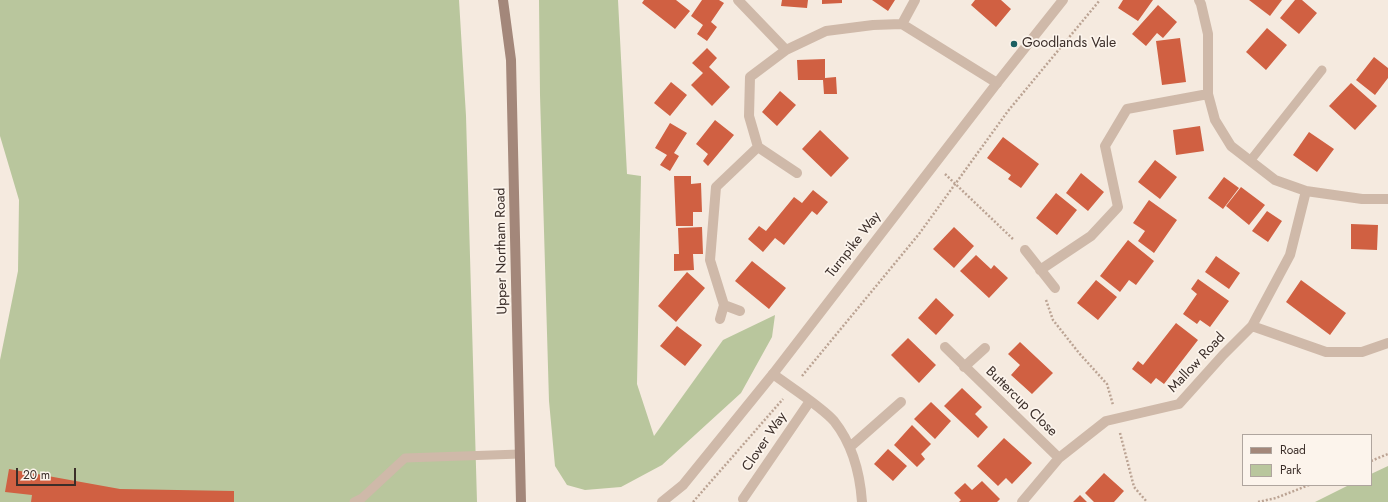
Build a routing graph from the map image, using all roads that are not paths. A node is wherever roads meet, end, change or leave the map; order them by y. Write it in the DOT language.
graph roads {
  1 [pos="503,0"];
  2 [pos="738,0"];
  3 [pos="915,0"];
  4 [pos="1063,0"];
  5 [pos="1199,0"];
  6 [pos="902,24"];
  7 [pos="786,50"];
  8 [pos="1322,70"];
  9 [pos="997,83"];
  10 [pos="1208,94"];
  11 [pos="758,147"];
  12 [pos="1250,161"];
  13 [pos="797,174"];
  14 [pos="1306,191"];
  15 [pos="1388,199"];
  16 [pos="1025,250"];
  17 [pos="1040,270"];
  18 [pos="1056,288"];
  19 [pos="724,305"];
  20 [pos="740,311"];
  21 [pos="720,319"];
  22 [pos="1252,326"];
  23 [pos="1388,343"];
  24 [pos="945,347"];
  25 [pos="985,348"];
  26 [pos="964,367"];
  27 [pos="773,374"];
  28 [pos="810,401"];
  29 [pos="901,402"];
  30 [pos="850,447"];
  31 [pos="520,454"];
  32 [pos="1059,458"];
  33 [pos="743,499"];
  34 [pos="354,502"];
  35 [pos="521,502"];
  36 [pos="662,502"];
  37 [pos="862,502"];
  38 [pos="1022,502"];
  1 -- 31 [label="main road, Upper Northam Road"];
  2 -- 7 [label="street"];
  3 -- 6 [label="street"];
  4 -- 9 [label="street, Turnpike Way"];
  5 -- 10 [label="street"];
  6 -- 7 [label="street"];
  6 -- 9 [label="street"];
  7 -- 11 [label="street"];
  8 -- 12 [label="lane"];
  9 -- 27 [label="street, Turnpike Way"];
  10 -- 12 [label="street"];
  10 -- 17 [label="street"];
  11 -- 13 [label="street"];
  11 -- 19 [label="street"];
  12 -- 14 [label="street"];
  14 -- 15 [label="street"];
  14 -- 22 [label="street, Mallow Road"];
  16 -- 17 [label="street"];
  17 -- 18 [label="street"];
  19 -- 20 [label="street"];
  19 -- 21 [label="street"];
  22 -- 23 [label="street"];
  22 -- 32 [label="street, Mallow Road"];
  24 -- 26 [label="street, Buttercup Close"];
  25 -- 26 [label="street, Buttercup Close"];
  26 -- 32 [label="street, Buttercup Close"];
  27 -- 28 [label="street"];
  27 -- 36 [label="street, Turnpike Way"];
  28 -- 30 [label="street"];
  28 -- 33 [label="street, Clover Way"];
  29 -- 30 [label="street"];
  30 -- 37 [label="street"];
  31 -- 34 [label="lane"];
  31 -- 35 [label="main road, Upper Northam Road"];
  32 -- 38 [label="street, Mallow Road"];
}
